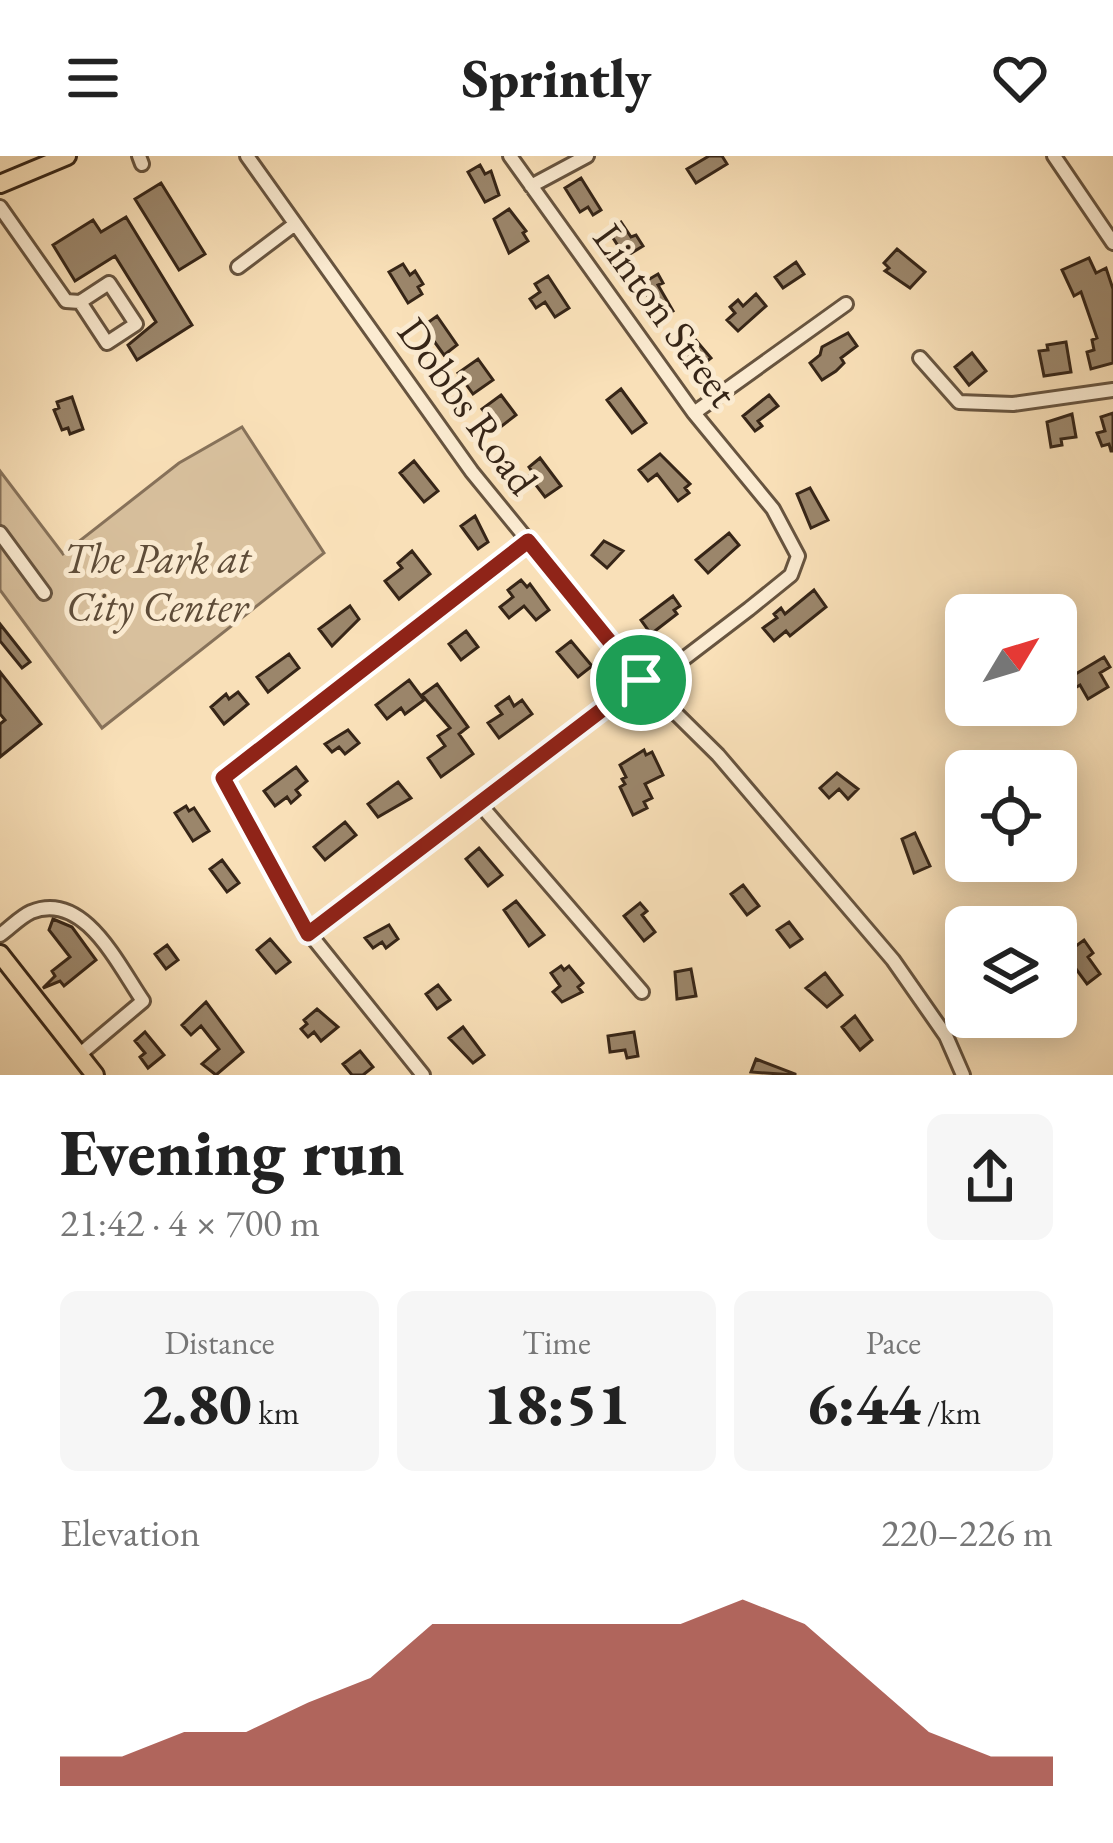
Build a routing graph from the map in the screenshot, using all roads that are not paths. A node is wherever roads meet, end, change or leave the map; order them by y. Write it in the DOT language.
graph roads {
  1 [pos="67,156"];
  2 [pos="247,156"];
  3 [pos="510,156"];
  4 [pos="587,156"];
  5 [pos="1054,156"];
  6 [pos="0,184"];
  7 [pos="531,186"];
  8 [pos="0,207"];
  9 [pos="295,224"];
  10 [pos="1113,243"];
  11 [pos="238,267"];
  12 [pos="80,302"];
  13 [pos="846,304"];
  14 [pos="920,358"];
  15 [pos="1113,390"];
  16 [pos="694,413"];
  17 [pos="0,532"];
  18 [pos="528,541"];
  19 [pos="44,593"];
  20 [pos="641,680"];
  21 [pos="478,802"];
  22 [pos="308,934"];
  23 [pos="0,935"];
  24 [pos="0,954"];
  25 [pos="642,992"];
  26 [pos="79,1055"];
  27 [pos="94,1075"];
  28 [pos="423,1075"];
  29 [pos="963,1075"];
  1 -- 6 [label="main road"];
  2 -- 9 [label="street, Dobbs Road"];
  3 -- 7 [label="street, Linton Street"];
  4 -- 7 [label="street"];
  5 -- 10 [label="street"];
  7 -- 16 [label="street, Linton Street"];
  8 -- 12 [label="street"];
  9 -- 11 [label="street"];
  9 -- 18 [label="street, Dobbs Road"];
  12 -- 12 [label="street"];
  13 -- 16 [label="street"];
  14 -- 15 [label="street"];
  16 -- 20 [label="street, Linton Street"];
  17 -- 19 [label="street"];
  18 -- 20 [label="street, Dobbs Road"];
  18 -- 22 [label="street"];
  20 -- 21 [label="street, Linton Street"];
  20 -- 29 [label="street, Dobbs Road"];
  21 -- 22 [label="street, Linton Street"];
  21 -- 25 [label="street"];
  22 -- 28 [label="street"];
  23 -- 26 [label="street"];
  24 -- 26 [label="main road"];
  26 -- 27 [label="main road"];
}
